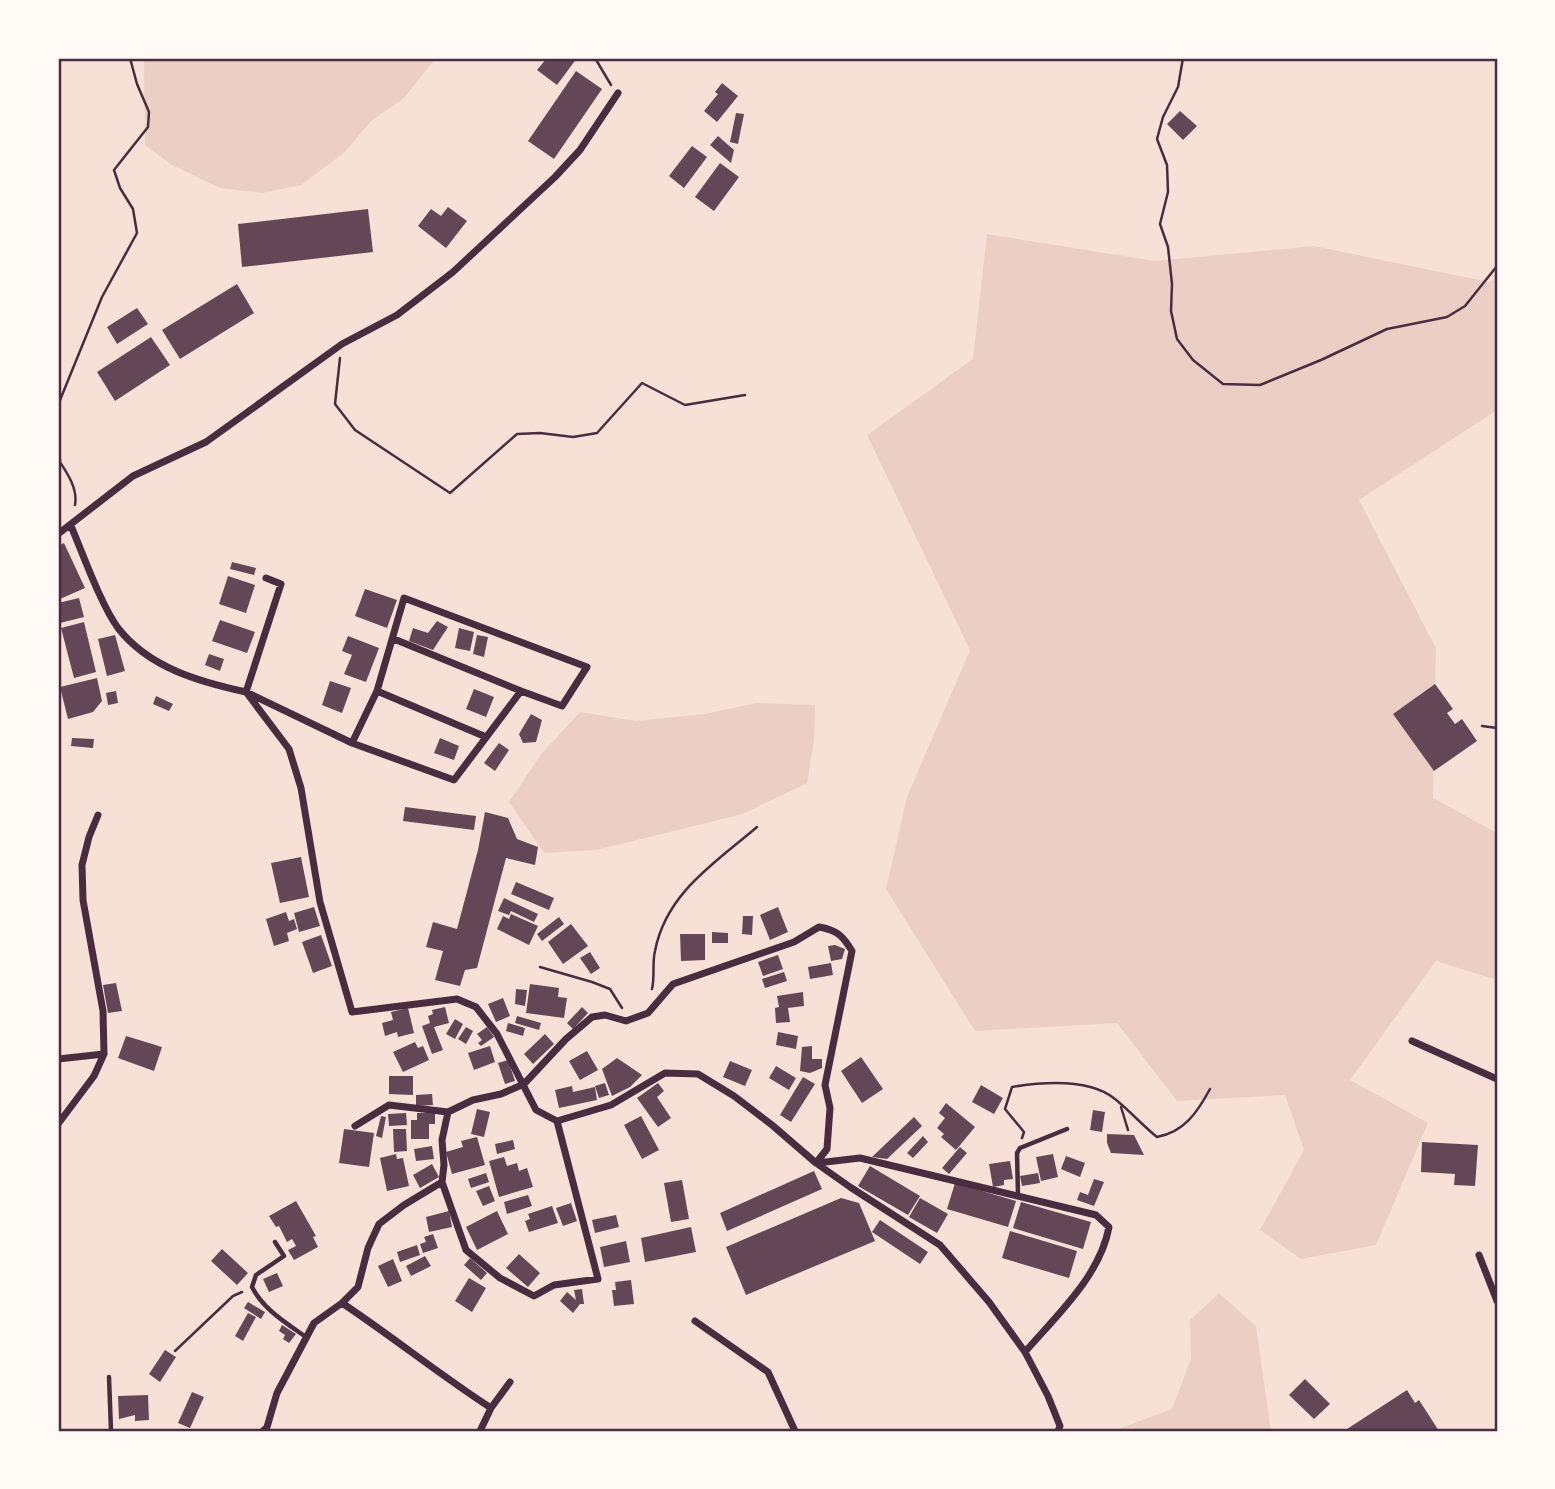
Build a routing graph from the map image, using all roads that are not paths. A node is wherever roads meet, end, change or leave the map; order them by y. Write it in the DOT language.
graph roads {
  1 [pos="618,93"];
  2 [pos="71,526"];
  3 [pos="58,534"];
  4 [pos="266,578"];
  5 [pos="394,639"];
  6 [pos="377,691"];
  7 [pos="521,691"];
  8 [pos="246,692"];
  9 [pos="486,737"];
  10 [pos="352,744"];
  11 [pos="98,816"];
  12 [pos="1412,1041"];
  13 [pos="104,1054"];
  14 [pos="58,1059"];
  15 [pos="1497,1079"];
  16 [pos="524,1084"];
  17 [pos="448,1112"];
  18 [pos="557,1121"];
  19 [pos="58,1124"];
  20 [pos="355,1126"];
  21 [pos="1067,1129"];
  22 [pos="816,1163"];
  23 [pos="442,1182"];
  24 [pos="1018,1196"];
  25 [pos="275,1242"];
  26 [pos="1479,1255"];
  27 [pos="1497,1301"];
  28 [pos="342,1303"];
  29 [pos="695,1321"];
  30 [pos="306,1337"];
  31 [pos="1025,1352"];
  32 [pos="109,1377"];
  33 [pos="510,1382"];
  34 [pos="491,1408"];
  35 [pos="111,1431"];
  36 [pos="263,1431"];
  37 [pos="480,1431"];
  38 [pos="795,1431"];
  39 [pos="1058,1431"];
  1 -- 2 [label="street"];
  2 -- 3 [label="street"];
  2 -- 8 [label="street"];
  4 -- 8 [label="street"];
  5 -- 6 [label="street"];
  5 -- 7 [label="street"];
  5 -- 7 [label="street"];
  6 -- 9 [label="street"];
  6 -- 10 [label="street"];
  7 -- 9 [label="street"];
  8 -- 10 [label="street"];
  8 -- 16 [label="street"];
  9 -- 10 [label="street"];
  11 -- 13 [label="street"];
  12 -- 15 [label="street"];
  13 -- 14 [label="street"];
  13 -- 19 [label="street"];
  16 -- 17 [label="street"];
  16 -- 18 [label="street"];
  16 -- 22 [label="street"];
  17 -- 20 [label="street"];
  17 -- 23 [label="street"];
  18 -- 22 [label="street"];
  18 -- 23 [label="street"];
  21 -- 24 [label="lane"];
  22 -- 24 [label="street"];
  22 -- 31 [label="street"];
  23 -- 28 [label="street"];
  24 -- 31 [label="street"];
  25 -- 30 [label="lane"];
  26 -- 27 [label="street"];
  28 -- 30 [label="street"];
  28 -- 34 [label="street"];
  29 -- 38 [label="street"];
  30 -- 36 [label="street"];
  31 -- 39 [label="street"];
  32 -- 35 [label="lane"];
  33 -- 34 [label="street"];
  34 -- 37 [label="street"];
}
